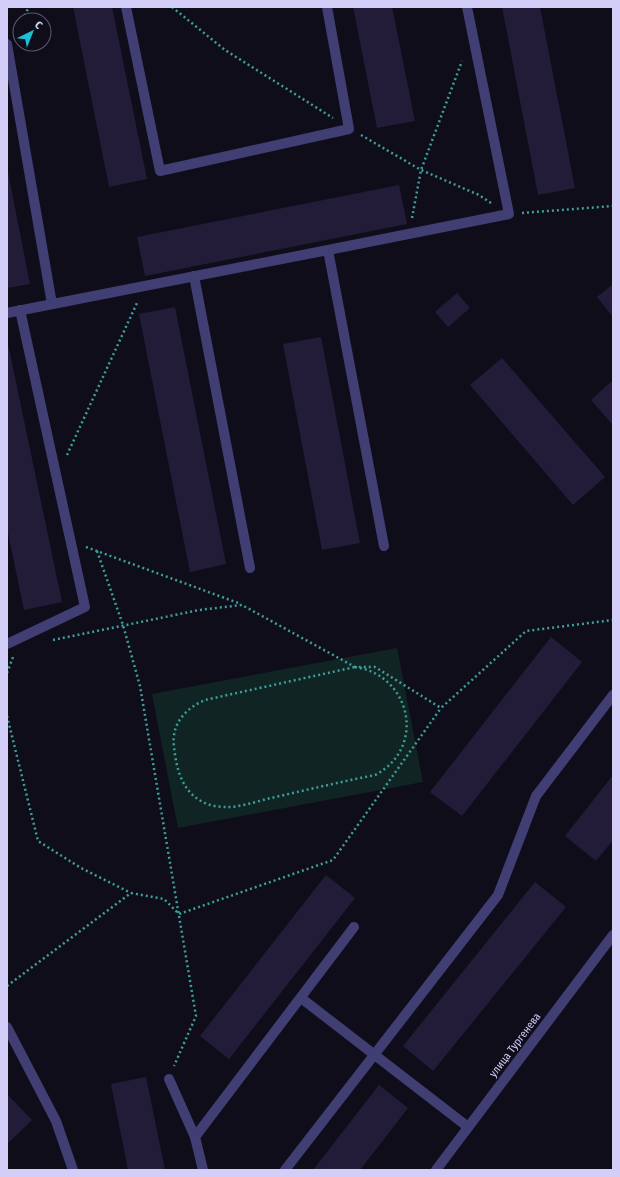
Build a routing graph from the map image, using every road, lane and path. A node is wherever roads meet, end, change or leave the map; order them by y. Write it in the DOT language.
graph roads {
  1 [pos="126,7"];
  2 [pos="172,7"];
  3 [pos="328,7"];
  4 [pos="467,7"];
  5 [pos="472,34"];
  6 [pos="7,44"];
  7 [pos="349,129"];
  8 [pos="421,170"];
  9 [pos="613,206"];
  10 [pos="509,214"];
  11 [pos="409,234"];
  12 [pos="328,250"];
  13 [pos="194,276"];
  14 [pos="144,286"];
  15 [pos="52,304"];
  16 [pos="20,310"];
  17 [pos="7,313"];
  18 [pos="57,477"];
  19 [pos="71,541"];
  20 [pos="384,546"];
  21 [pos="97,550"];
  22 [pos="250,568"];
  23 [pos="242,605"];
  24 [pos="613,620"];
  25 [pos="123,625"];
  26 [pos="47,641"];
  27 [pos="7,644"];
  28 [pos="15,654"];
  29 [pos="355,667"];
  30 [pos="7,673"];
  31 [pos="613,695"];
  32 [pos="441,708"];
  33 [pos="7,716"];
  34 [pos="131,893"];
  35 [pos="179,914"];
  36 [pos="354,927"];
  37 [pos="613,935"];
  38 [pos="7,986"];
  39 [pos="301,998"];
  40 [pos="7,1028"];
  41 [pos="374,1054"];
  42 [pos="169,1079"];
  43 [pos="468,1127"];
  44 [pos="195,1137"];
  45 [pos="73,1170"];
  46 [pos="203,1170"];
  47 [pos="285,1170"];
  48 [pos="436,1170"];
  1 -- 7 [label="street"];
  2 -- 7 [label="path"];
  3 -- 7 [label="street"];
  4 -- 5 [label="street"];
  5 -- 8 [label="path"];
  5 -- 10 [label="street"];
  6 -- 15 [label="street"];
  7 -- 8 [label="path"];
  8 -- 10 [label="path"];
  8 -- 11 [label="path"];
  9 -- 10 [label="path"];
  10 -- 11 [label="street"];
  11 -- 12 [label="street"];
  12 -- 13 [label="street"];
  12 -- 20 [label="street"];
  13 -- 14 [label="street"];
  13 -- 22 [label="street"];
  14 -- 15 [label="street"];
  14 -- 18 [label="path"];
  15 -- 16 [label="street"];
  16 -- 17 [label="street"];
  16 -- 18 [label="street"];
  18 -- 19 [label="street"];
  19 -- 21 [label="path"];
  19 -- 27 [label="street"];
  21 -- 23 [label="path"];
  21 -- 25 [label="path"];
  23 -- 25 [label="path"];
  23 -- 29 [label="path"];
  24 -- 32 [label="path"];
  25 -- 26 [label="path"];
  25 -- 35 [label="path"];
  28 -- 30 [label="path"];
  29 -- 29 [label="path"];
  29 -- 32 [label="path"];
  31 -- 41 [label="street"];
  32 -- 35 [label="path"];
  33 -- 34 [label="path"];
  34 -- 35 [label="path"];
  34 -- 38 [label="path"];
  35 -- 42 [label="path"];
  36 -- 39 [label="street"];
  37 -- 43 [label="street, улица Тургенева"];
  39 -- 41 [label="street"];
  39 -- 44 [label="street"];
  40 -- 45 [label="street"];
  41 -- 43 [label="street"];
  41 -- 47 [label="street"];
  42 -- 44 [label="street"];
  43 -- 48 [label="street, улица Тургенева"];
  44 -- 46 [label="street"];
}
